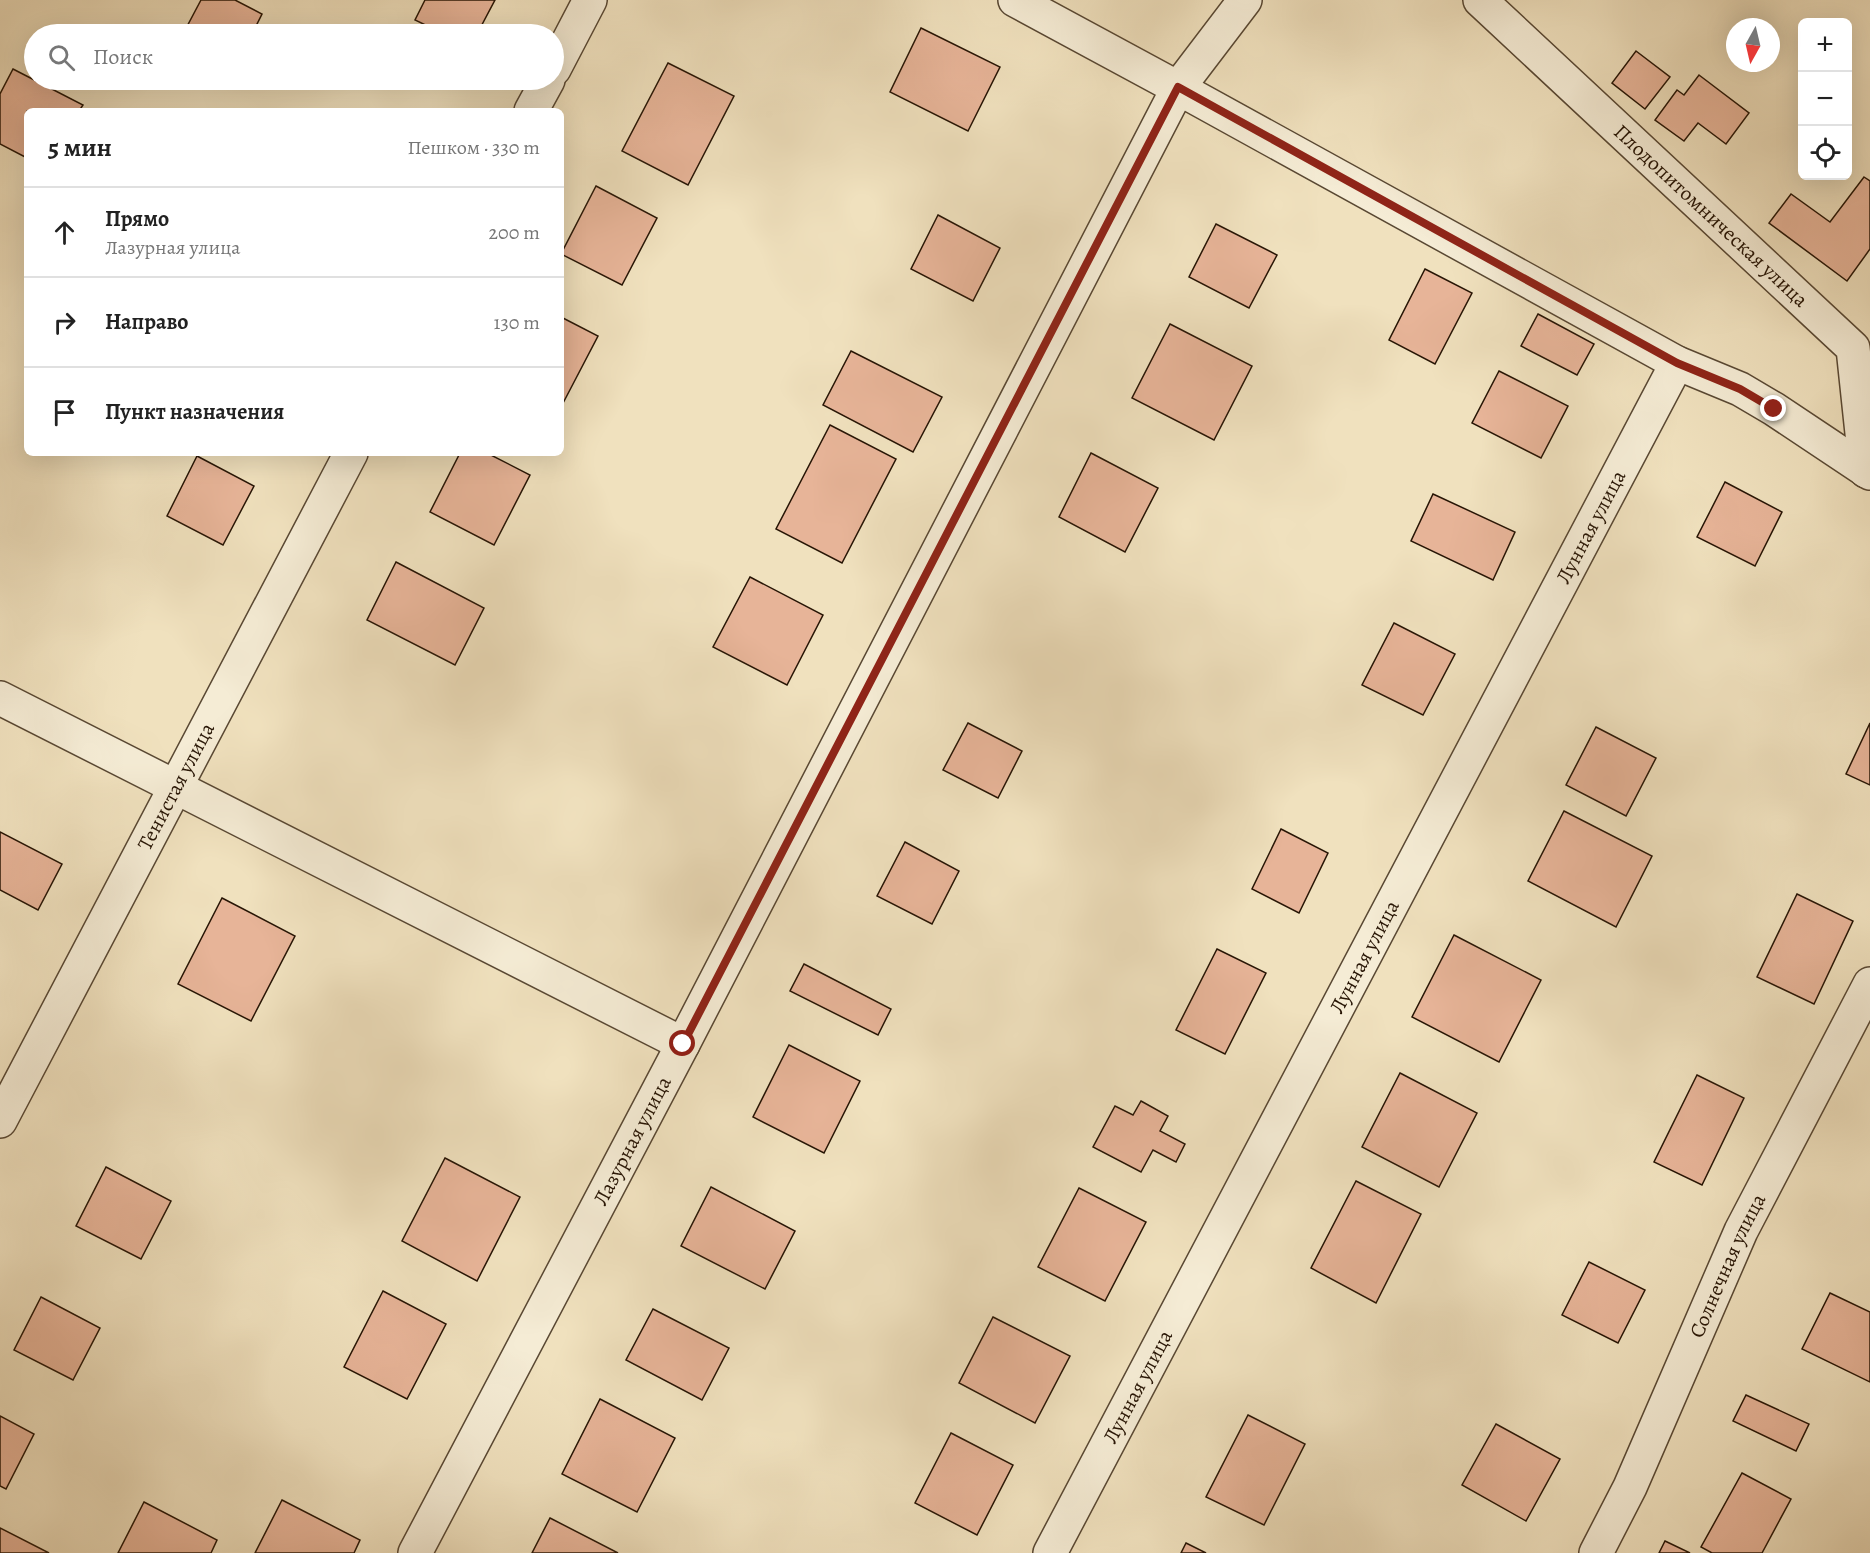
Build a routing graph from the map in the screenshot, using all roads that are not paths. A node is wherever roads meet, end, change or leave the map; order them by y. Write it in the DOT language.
graph roads {
  1 [pos="590,0"];
  2 [pos="1015,0"];
  3 [pos="1245,0"];
  4 [pos="1480,0"];
  5 [pos="564,50"];
  6 [pos="1178,87"];
  7 [pos="543,90"];
  8 [pos="533,108"];
  9 [pos="1677,363"];
  10 [pos="349,456"];
  11 [pos="1868,472"];
  12 [pos="0,698"];
  13 [pos="176,787"];
  14 [pos="1870,984"];
  15 [pos="683,1044"];
  16 [pos="0,1121"];
  17 [pos="415,1553"];
  18 [pos="1050,1553"];
  19 [pos="1596,1553"];
  1 -- 5 [label="street"];
  2 -- 6 [label="street"];
  3 -- 6 [label="street, Лазурная улица"];
  4 -- 11 [label="street, Плодопитомническая улица"];
  6 -- 9 [label="street"];
  6 -- 15 [label="street, Лазурная улица"];
  7 -- 8 [label="street"];
  9 -- 11 [label="street"];
  9 -- 18 [label="street, Лунная улица"];
  10 -- 13 [label="street, Тенистая улица"];
  12 -- 13 [label="street"];
  13 -- 15 [label="street"];
  13 -- 16 [label="street, Тенистая улица"];
  14 -- 19 [label="street, Солнечная улица"];
  15 -- 17 [label="street, Лазурная улица"];
}
